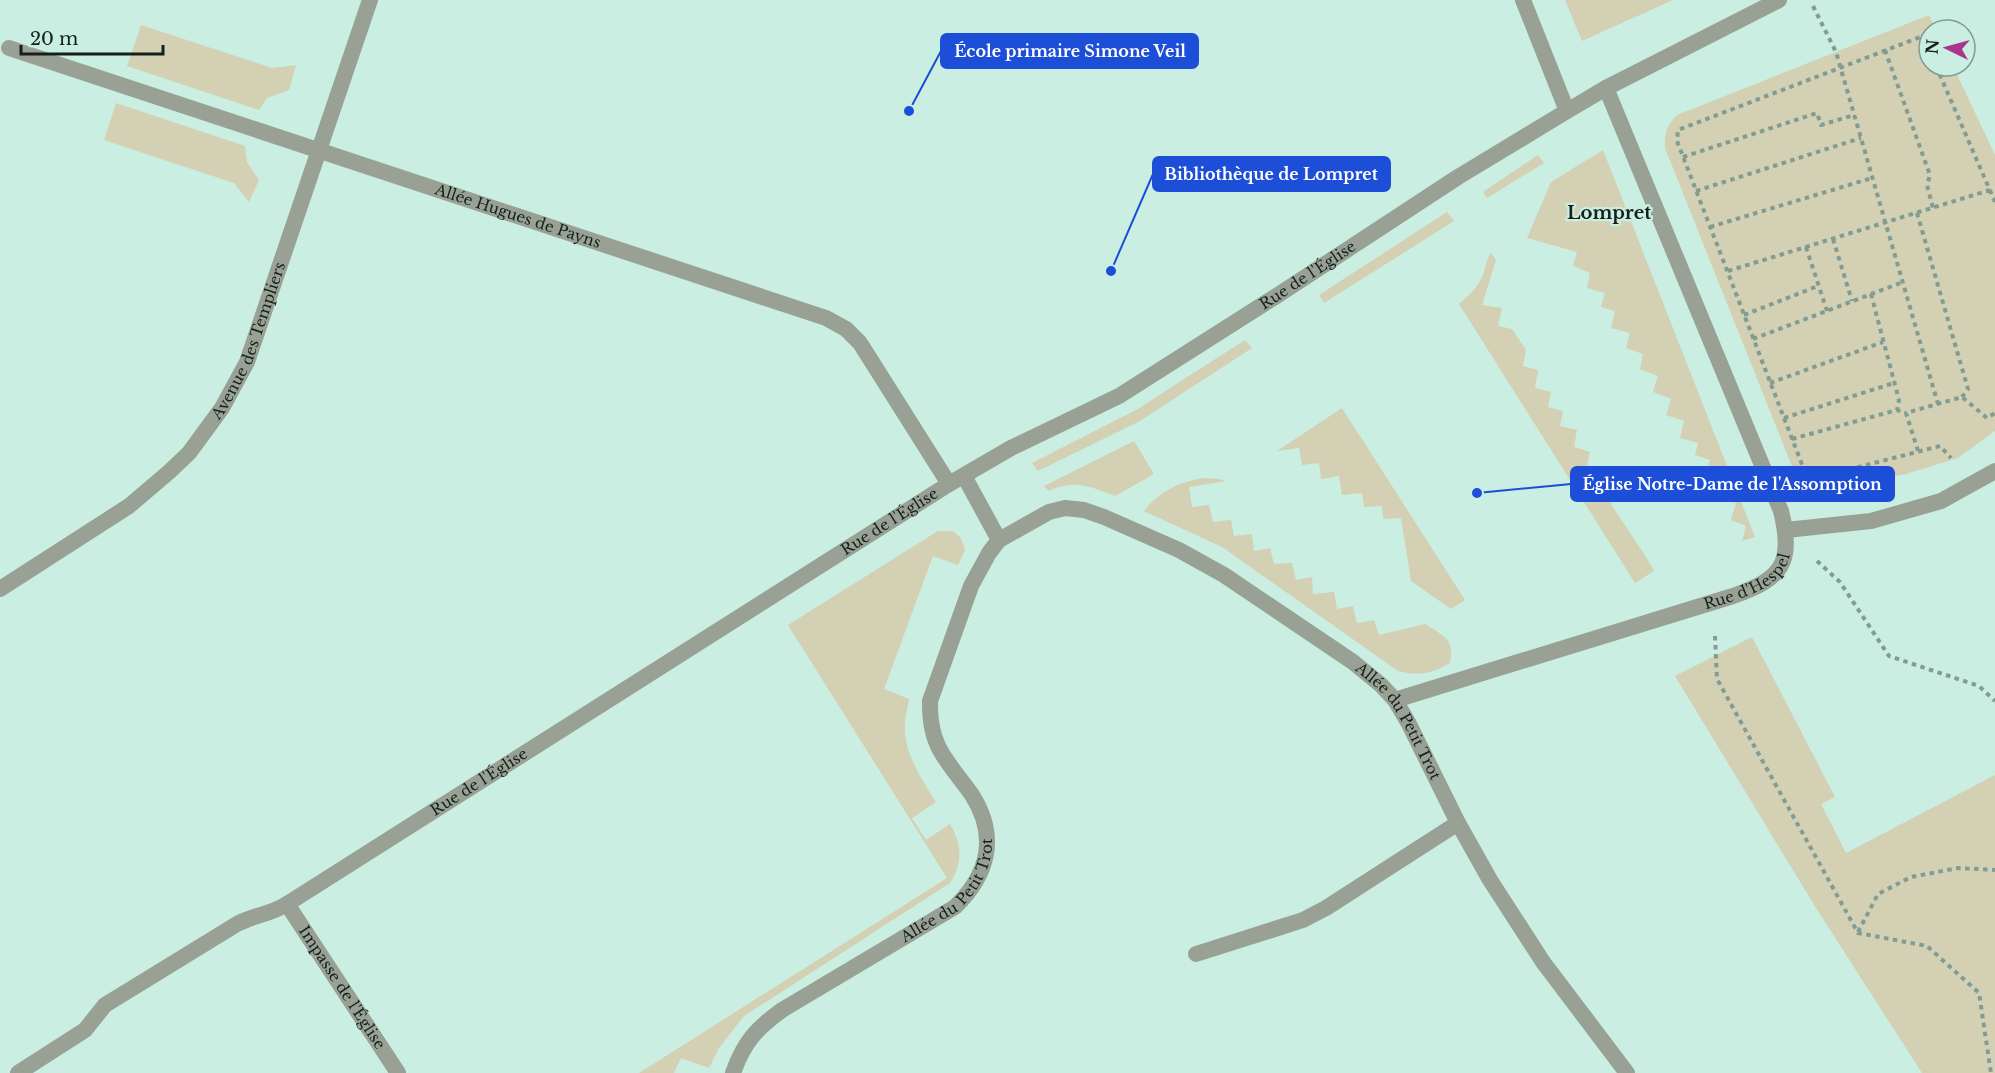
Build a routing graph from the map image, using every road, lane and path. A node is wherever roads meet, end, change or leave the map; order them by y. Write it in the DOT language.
graph roads {
  1 [pos="370,0"];
  2 [pos="1523,0"];
  3 [pos="1779,0"];
  4 [pos="1810,0"];
  5 [pos="1917,38"];
  6 [pos="9,48"];
  7 [pos="1885,50"];
  8 [pos="1840,69"];
  9 [pos="1941,78"];
  10 [pos="1606,88"];
  11 [pos="1567,111"];
  12 [pos="1854,115"];
  13 [pos="1861,138"];
  14 [pos="320,152"];
  15 [pos="1683,157"];
  16 [pos="1872,178"];
  17 [pos="1990,190"];
  18 [pos="1696,191"];
  19 [pos="1995,202"];
  20 [pos="1933,208"];
  21 [pos="1917,213"];
  22 [pos="1886,223"];
  23 [pos="1710,227"];
  24 [pos="1833,239"];
  25 [pos="1806,247"];
  26 [pos="1728,271"];
  27 [pos="1903,282"];
  28 [pos="1818,286"];
  29 [pos="1871,294"];
  30 [pos="1852,301"];
  31 [pos="1827,311"];
  32 [pos="1744,315"];
  33 [pos="1753,339"];
  34 [pos="1883,342"];
  35 [pos="1770,383"];
  36 [pos="1894,383"];
  37 [pos="1962,397"];
  38 [pos="1938,404"];
  39 [pos="1897,410"];
  40 [pos="1906,413"];
  41 [pos="1995,413"];
  42 [pos="1784,418"];
  43 [pos="1792,439"];
  44 [pos="1918,451"];
  45 [pos="1995,471"];
  46 [pos="957,480"];
  47 [pos="1975,482"];
  48 [pos="1786,530"];
  49 [pos="999,540"];
  50 [pos="0,589"];
  51 [pos="1714,603"];
  52 [pos="1395,700"];
  53 [pos="1995,700"];
  54 [pos="1458,823"];
  55 [pos="1995,870"];
  56 [pos="287,904"];
  57 [pos="1858,933"];
  58 [pos="1196,954"];
  59 [pos="18,1073"];
  60 [pos="398,1073"];
  61 [pos="733,1073"];
  62 [pos="1627,1073"];
  63 [pos="1991,1073"];
  1 -- 14 [label="street, Avenue des Templiers"];
  2 -- 11 [label="street"];
  3 -- 10 [label="street, Rue de l'Église"];
  4 -- 8 [label="path"];
  5 -- 7 [label="path"];
  6 -- 14 [label="street, Allée Hugues de Payns"];
  7 -- 8 [label="path"];
  7 -- 20 [label="path"];
  8 -- 12 [label="path"];
  8 -- 15 [label="path"];
  9 -- 17 [label="path"];
  10 -- 11 [label="street, Rue de l'Église"];
  10 -- 48 [label="street, Rue d'Hespel"];
  11 -- 46 [label="street, Rue de l'Église"];
  12 -- 13 [label="path"];
  12 -- 15 [label="path"];
  13 -- 16 [label="path"];
  13 -- 18 [label="path"];
  14 -- 46 [label="street, Allée Hugues de Payns"];
  14 -- 50 [label="street, Avenue des Templiers"];
  15 -- 18 [label="path"];
  16 -- 22 [label="path"];
  16 -- 23 [label="path"];
  17 -- 19 [label="path"];
  17 -- 20 [label="path"];
  18 -- 23 [label="path"];
  20 -- 21 [label="path"];
  21 -- 22 [label="path"];
  21 -- 37 [label="path"];
  22 -- 24 [label="path"];
  22 -- 27 [label="path"];
  23 -- 26 [label="path"];
  24 -- 25 [label="path"];
  24 -- 30 [label="path"];
  25 -- 26 [label="path"];
  25 -- 28 [label="path"];
  26 -- 32 [label="path"];
  27 -- 29 [label="path"];
  27 -- 38 [label="path"];
  28 -- 31 [label="path"];
  28 -- 32 [label="path"];
  29 -- 30 [label="path"];
  29 -- 34 [label="path"];
  30 -- 31 [label="path"];
  31 -- 33 [label="path"];
  32 -- 33 [label="path"];
  33 -- 35 [label="path"];
  34 -- 35 [label="path"];
  34 -- 36 [label="path"];
  35 -- 42 [label="path"];
  36 -- 39 [label="path"];
  36 -- 42 [label="path"];
  37 -- 38 [label="path"];
  37 -- 41 [label="path"];
  38 -- 40 [label="path"];
  39 -- 40 [label="path"];
  39 -- 43 [label="path"];
  40 -- 44 [label="path"];
  42 -- 43 [label="path"];
  43 -- 44 [label="path"];
  44 -- 47 [label="path"];
  45 -- 47 [label="street"];
  46 -- 49 [label="street"];
  46 -- 56 [label="street, Rue de l'Église"];
  47 -- 48 [label="street"];
  48 -- 51 [label="street, Rue d'Hespel"];
  48 -- 53 [label="path"];
  49 -- 52 [label="street, Allée du Petit Trot"];
  49 -- 61 [label="street, Allée du Petit Trot"];
  51 -- 52 [label="street, Rue d'Hespel"];
  51 -- 57 [label="path"];
  52 -- 54 [label="street, Allée du Petit Trot"];
  54 -- 58 [label="street"];
  54 -- 62 [label="street, Allée du Petit Trot"];
  55 -- 57 [label="path"];
  56 -- 59 [label="street, Rue de l'Église"];
  56 -- 60 [label="street, Impasse de l'Église"];
  57 -- 63 [label="path"];
}
